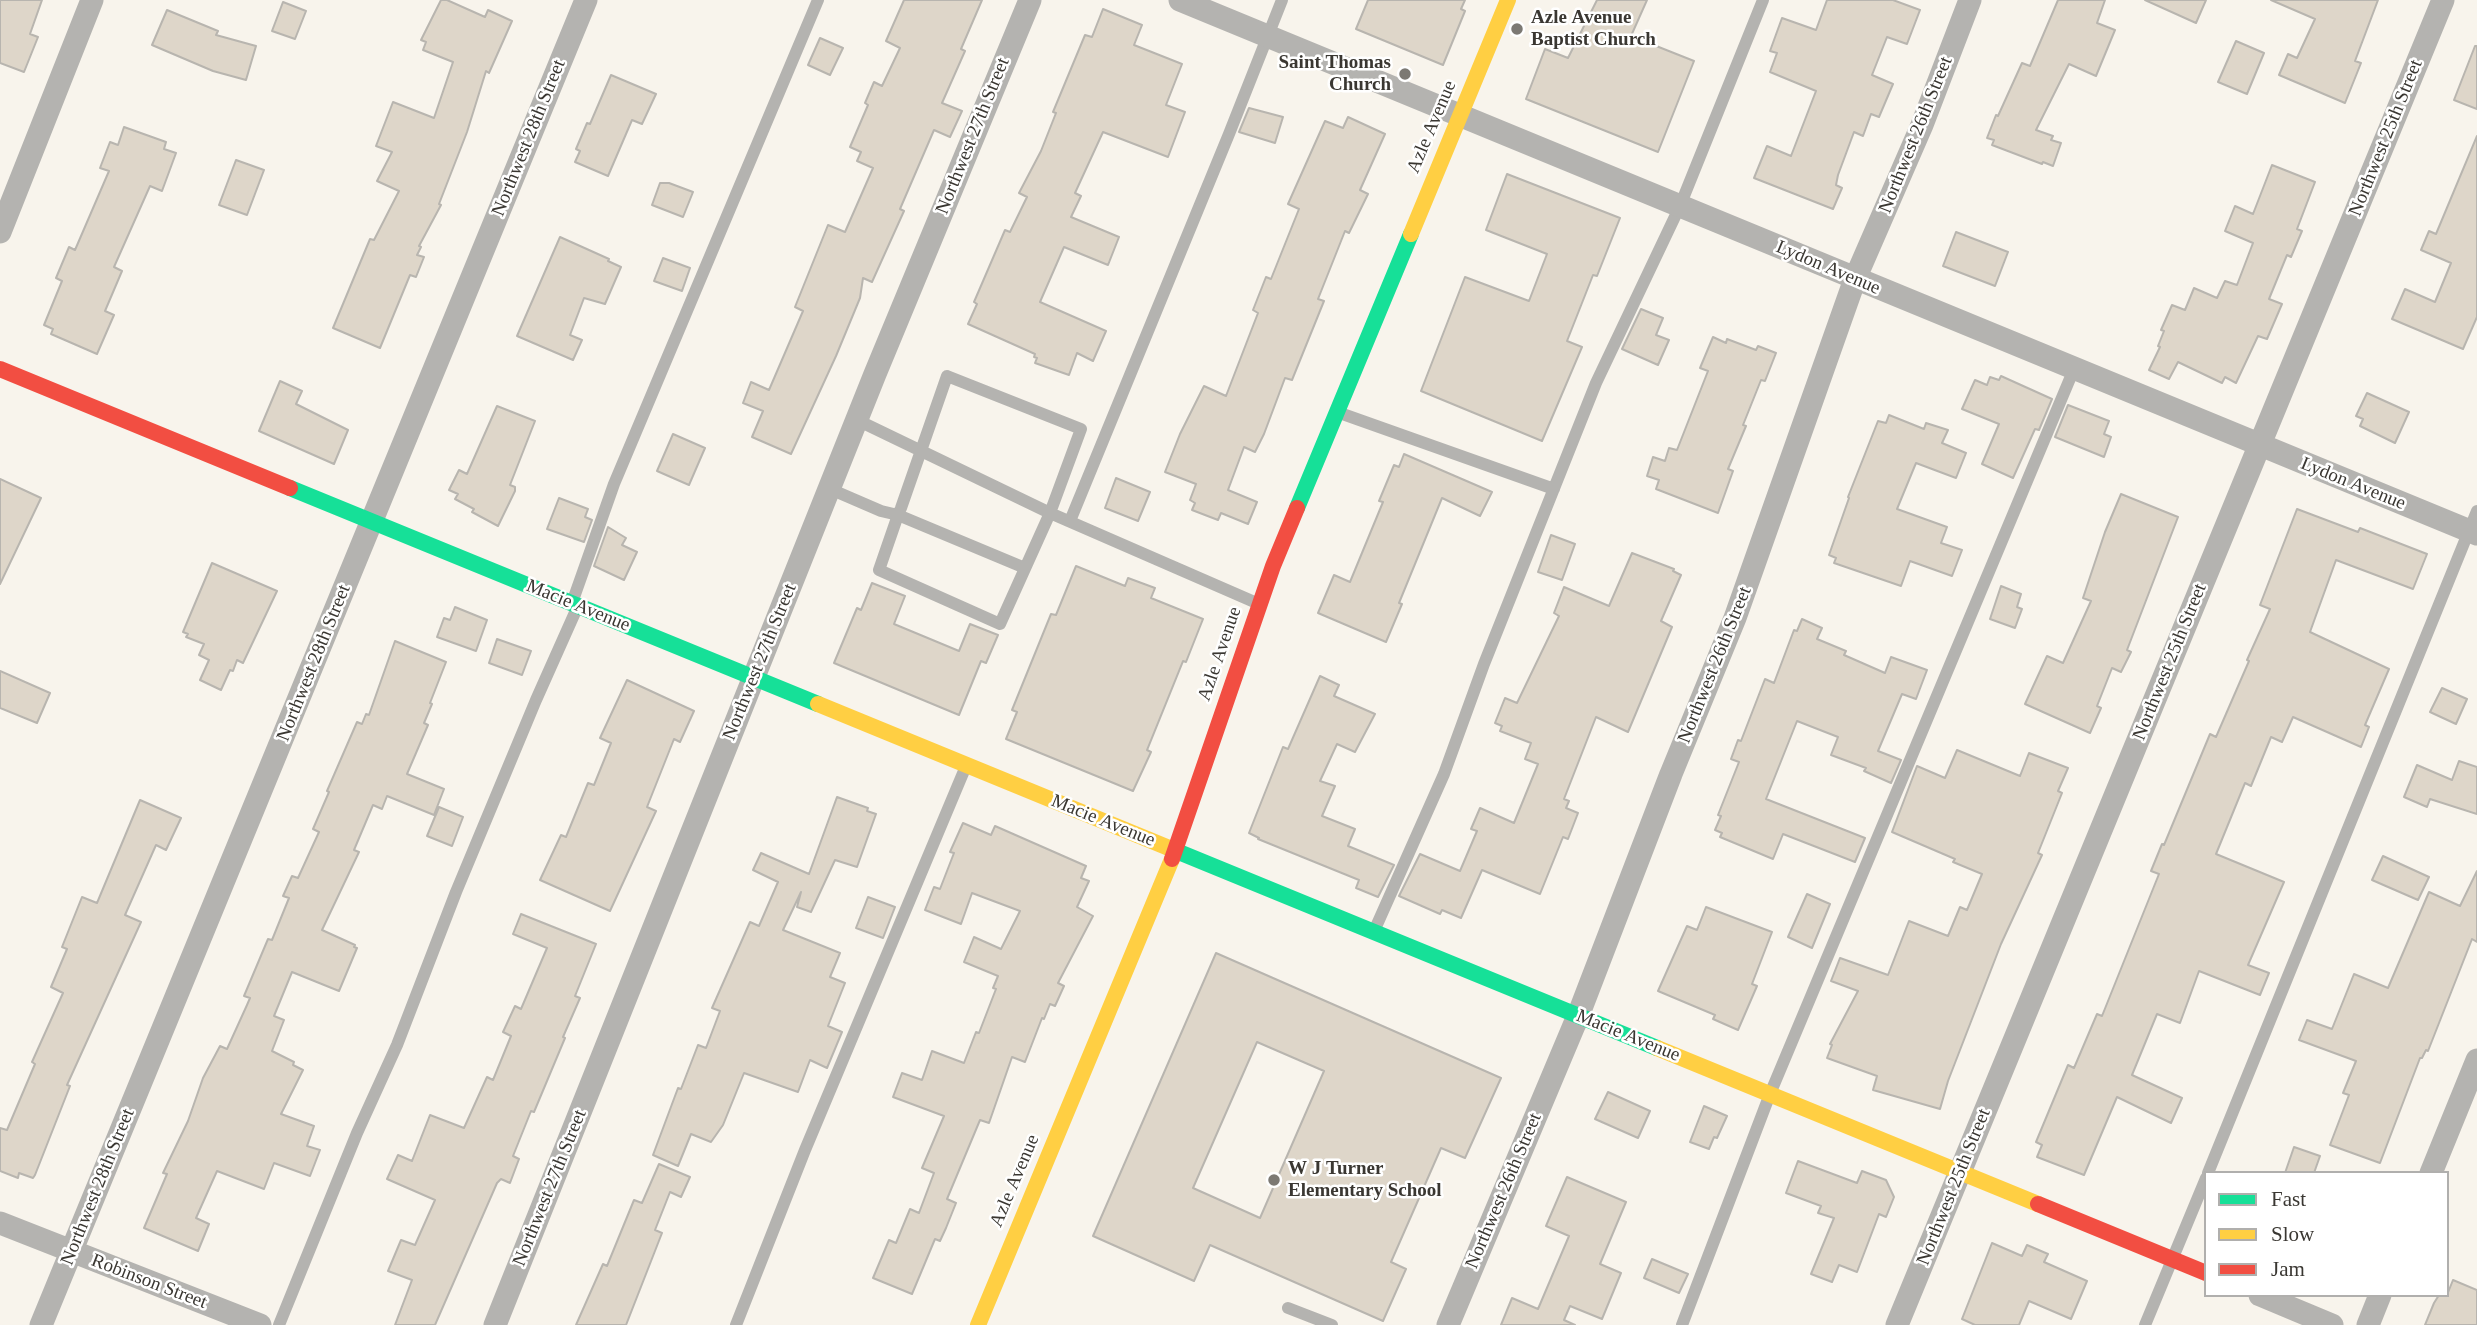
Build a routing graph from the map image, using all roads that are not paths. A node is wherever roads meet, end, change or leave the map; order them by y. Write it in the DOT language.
graph roads {
  1 [pos="92,0"];
  2 [pos="586,0"];
  3 [pos="818,0"];
  4 [pos="1030,0"];
  5 [pos="1180,0"];
  6 [pos="1282,0"];
  7 [pos="1508,0"];
  8 [pos="1763,0"];
  9 [pos="1970,0"];
  10 [pos="2443,0"];
  11 [pos="1268,36"];
  12 [pos="1461,114"];
  13 [pos="1680,206"];
  14 [pos="0,232"];
  15 [pos="1856,279"];
  16 [pos="0,369"];
  17 [pos="2074,369"];
  18 [pos="1337,412"];
  19 [pos="856,420"];
  20 [pos="2259,445"];
  21 [pos="921,450"];
  22 [pos="830,489"];
  23 [pos="1554,489"];
  24 [pos="1050,513"];
  25 [pos="898,515"];
  26 [pos="1070,521"];
  27 [pos="371,522"];
  28 [pos="2474,526"];
  29 [pos="1025,568"];
  30 [pos="1260,604"];
  31 [pos="575,605"];
  32 [pos="753,678"];
  33 [pos="966,765"];
  34 [pos="1175,851"];
  35 [pos="1374,932"];
  36 [pos="1578,1016"];
  37 [pos="2477,1060"];
  38 [pos="1770,1094"];
  39 [pos="2209,1171"];
  40 [pos="2432,1171"];
  41 [pos="1960,1172"];
  42 [pos="2204,1183"];
  43 [pos="0,1223"];
  44 [pos="71,1251"];
  45 [pos="2172,1260"];
  46 [pos="2204,1272"];
  47 [pos="2265,1297"];
  48 [pos="2380,1297"];
  49 [pos="1289,1308"];
  50 [pos="41,1325"];
  51 [pos="260,1325"];
  52 [pos="279,1325"];
  53 [pos="495,1325"];
  54 [pos="736,1325"];
  55 [pos="978,1325"];
  56 [pos="1332,1325"];
  57 [pos="1448,1325"];
  58 [pos="1682,1325"];
  59 [pos="1897,1325"];
  60 [pos="2145,1325"];
  61 [pos="2332,1325"];
  62 [pos="2368,1325"];
  1 -- 14 [label="street"];
  2 -- 27 [label="street, Northwest 28th Street"];
  3 -- 31 [label="lane"];
  4 -- 19 [label="street, Northwest 27th Street"];
  5 -- 11 [label="street, Lydon Avenue"];
  6 -- 11 [label="lane"];
  7 -- 12 [label="street, Azle Avenue"];
  8 -- 13 [label="lane"];
  9 -- 15 [label="street, Northwest 26th Street"];
  10 -- 20 [label="street, Northwest 25th Street"];
  11 -- 12 [label="street, Lydon Avenue"];
  11 -- 26 [label="lane"];
  12 -- 13 [label="street, Lydon Avenue"];
  12 -- 18 [label="street, Azle Avenue"];
  13 -- 15 [label="street, Lydon Avenue"];
  13 -- 23 [label="lane"];
  15 -- 17 [label="street, Lydon Avenue"];
  15 -- 36 [label="street, Northwest 26th Street"];
  16 -- 27 [label="street, Macie Avenue"];
  17 -- 20 [label="street, Lydon Avenue"];
  17 -- 38 [label="lane"];
  18 -- 23 [label="lane"];
  18 -- 30 [label="street, Azle Avenue"];
  19 -- 21 [label="lane"];
  19 -- 22 [label="street, Northwest 27th Street"];
  20 -- 28 [label="street, Lydon Avenue"];
  20 -- 41 [label="street, Northwest 25th Street"];
  21 -- 24 [label="lane"];
  21 -- 24 [label="lane"];
  21 -- 25 [label="lane"];
  22 -- 25 [label="lane"];
  22 -- 32 [label="street, Northwest 27th Street"];
  23 -- 35 [label="lane"];
  24 -- 26 [label="lane"];
  24 -- 29 [label="lane"];
  25 -- 29 [label="lane"];
  25 -- 29 [label="lane"];
  26 -- 30 [label="lane"];
  27 -- 31 [label="street, Macie Avenue"];
  27 -- 44 [label="street, Northwest 28th Street"];
  28 -- 39 [label="lane"];
  30 -- 34 [label="street, Azle Avenue"];
  31 -- 32 [label="street, Macie Avenue"];
  31 -- 52 [label="lane"];
  32 -- 33 [label="street, Macie Avenue"];
  32 -- 53 [label="street, Northwest 27th Street"];
  33 -- 34 [label="street, Macie Avenue"];
  33 -- 54 [label="lane"];
  34 -- 35 [label="street, Macie Avenue"];
  34 -- 55 [label="street, Azle Avenue"];
  35 -- 36 [label="street, Macie Avenue"];
  36 -- 38 [label="street, Macie Avenue"];
  36 -- 57 [label="street, Northwest 26th Street"];
  37 -- 40 [label="street"];
  38 -- 41 [label="street, Macie Avenue"];
  38 -- 58 [label="lane"];
  41 -- 45 [label="street, Macie Avenue"];
  41 -- 59 [label="street, Northwest 25th Street"];
  42 -- 45 [label="lane"];
  43 -- 44 [label="street, Robinson Street"];
  44 -- 50 [label="street, Northwest 28th Street"];
  44 -- 51 [label="street, Robinson Street"];
  45 -- 46 [label="street, Macie Avenue"];
  45 -- 60 [label="lane"];
  47 -- 61 [label="street"];
  48 -- 62 [label="street"];
  49 -- 56 [label="lane"];
}
